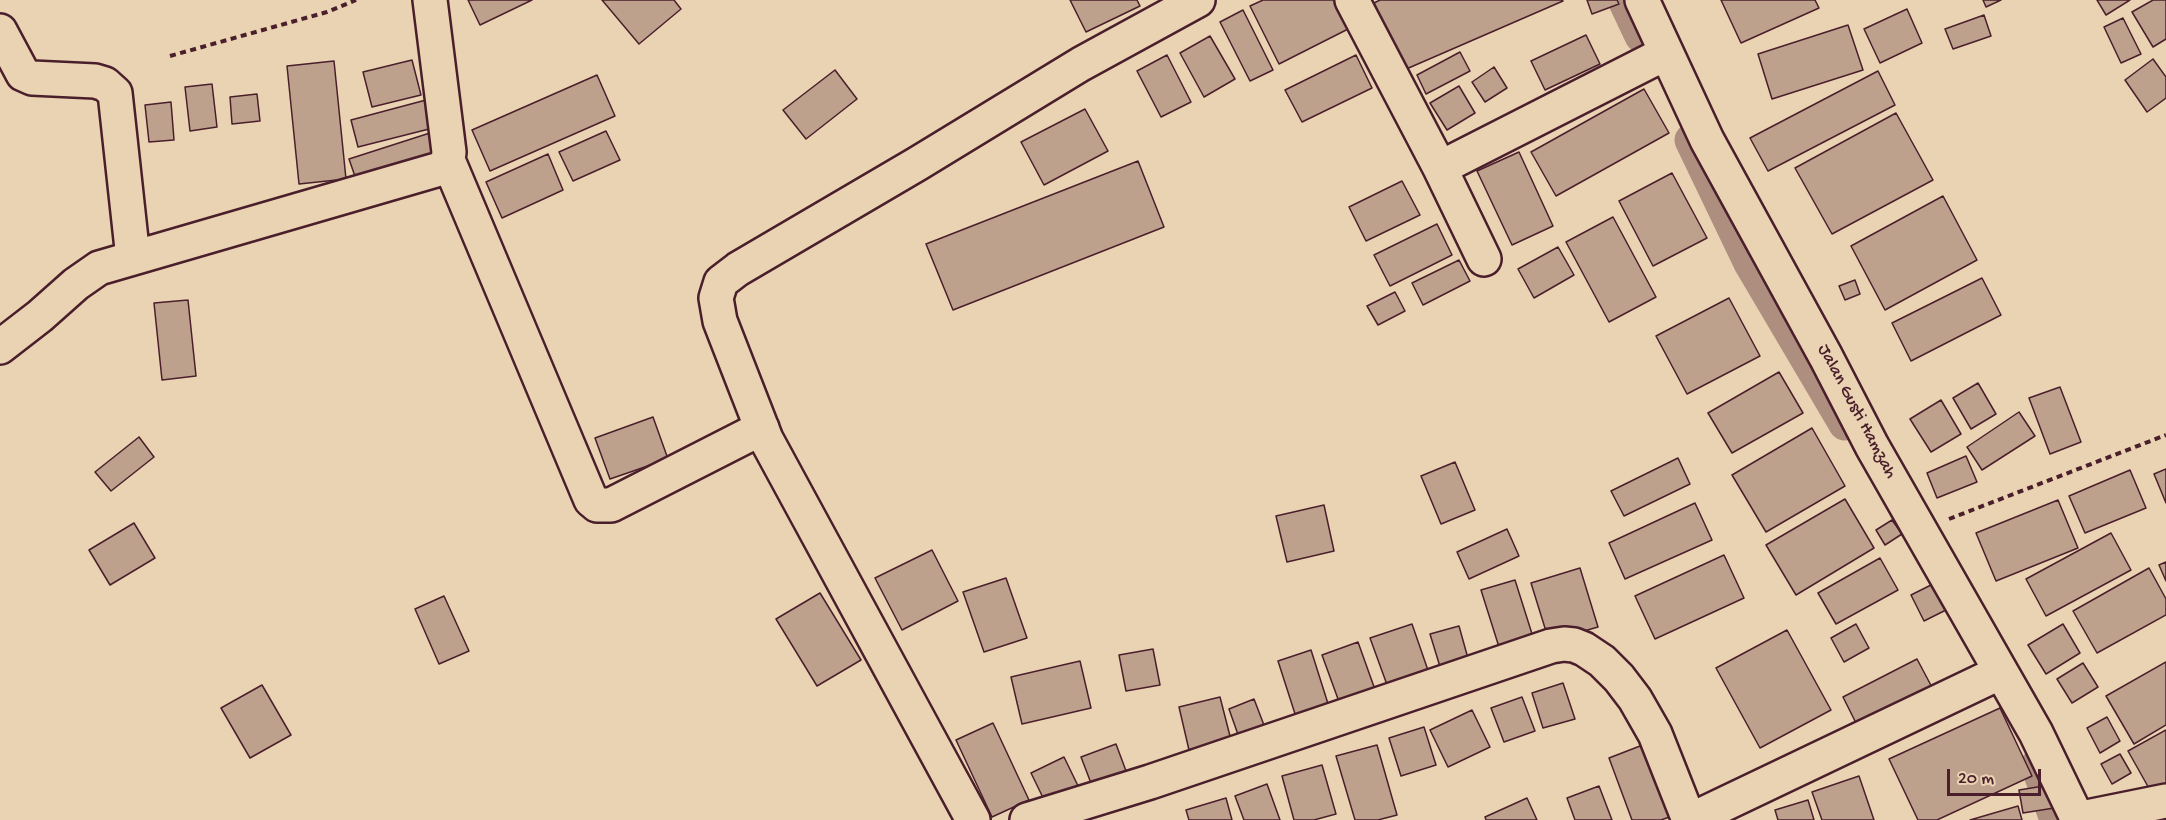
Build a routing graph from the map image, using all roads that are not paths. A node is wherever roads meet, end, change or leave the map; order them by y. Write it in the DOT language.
graph roads {
  1 [pos="430,0"];
  2 [pos="1198,0"];
  3 [pos="1352,0"];
  4 [pos="1642,0"];
  5 [pos="0,31"];
  6 [pos="1666,53"];
  7 [pos="448,160"];
  8 [pos="1440,168"];
  9 [pos="133,258"];
  10 [pos="1484,259"];
  11 [pos="0,347"];
  12 [pos="762,428"];
  13 [pos="2001,672"];
  14 [pos="2166,801"];
  15 [pos="2078,819"];
  16 [pos="974,820"];
  17 [pos="1027,820"];
  18 [pos="1690,820"];
  1 -- 7 [label="street"];
  2 -- 12 [label="street"];
  3 -- 8 [label="street"];
  4 -- 6 [label="street, Jalan Gusti Hamzah"];
  5 -- 9 [label="street"];
  6 -- 8 [label="street"];
  6 -- 13 [label="street, Jalan Gusti Hamzah"];
  7 -- 9 [label="street"];
  7 -- 12 [label="street"];
  8 -- 10 [label="street"];
  9 -- 11 [label="street"];
  12 -- 16 [label="street"];
  13 -- 15 [label="street, Jalan Gusti Hamzah"];
  13 -- 18 [label="street"];
  14 -- 15 [label="street"];
  17 -- 18 [label="street"];
}
